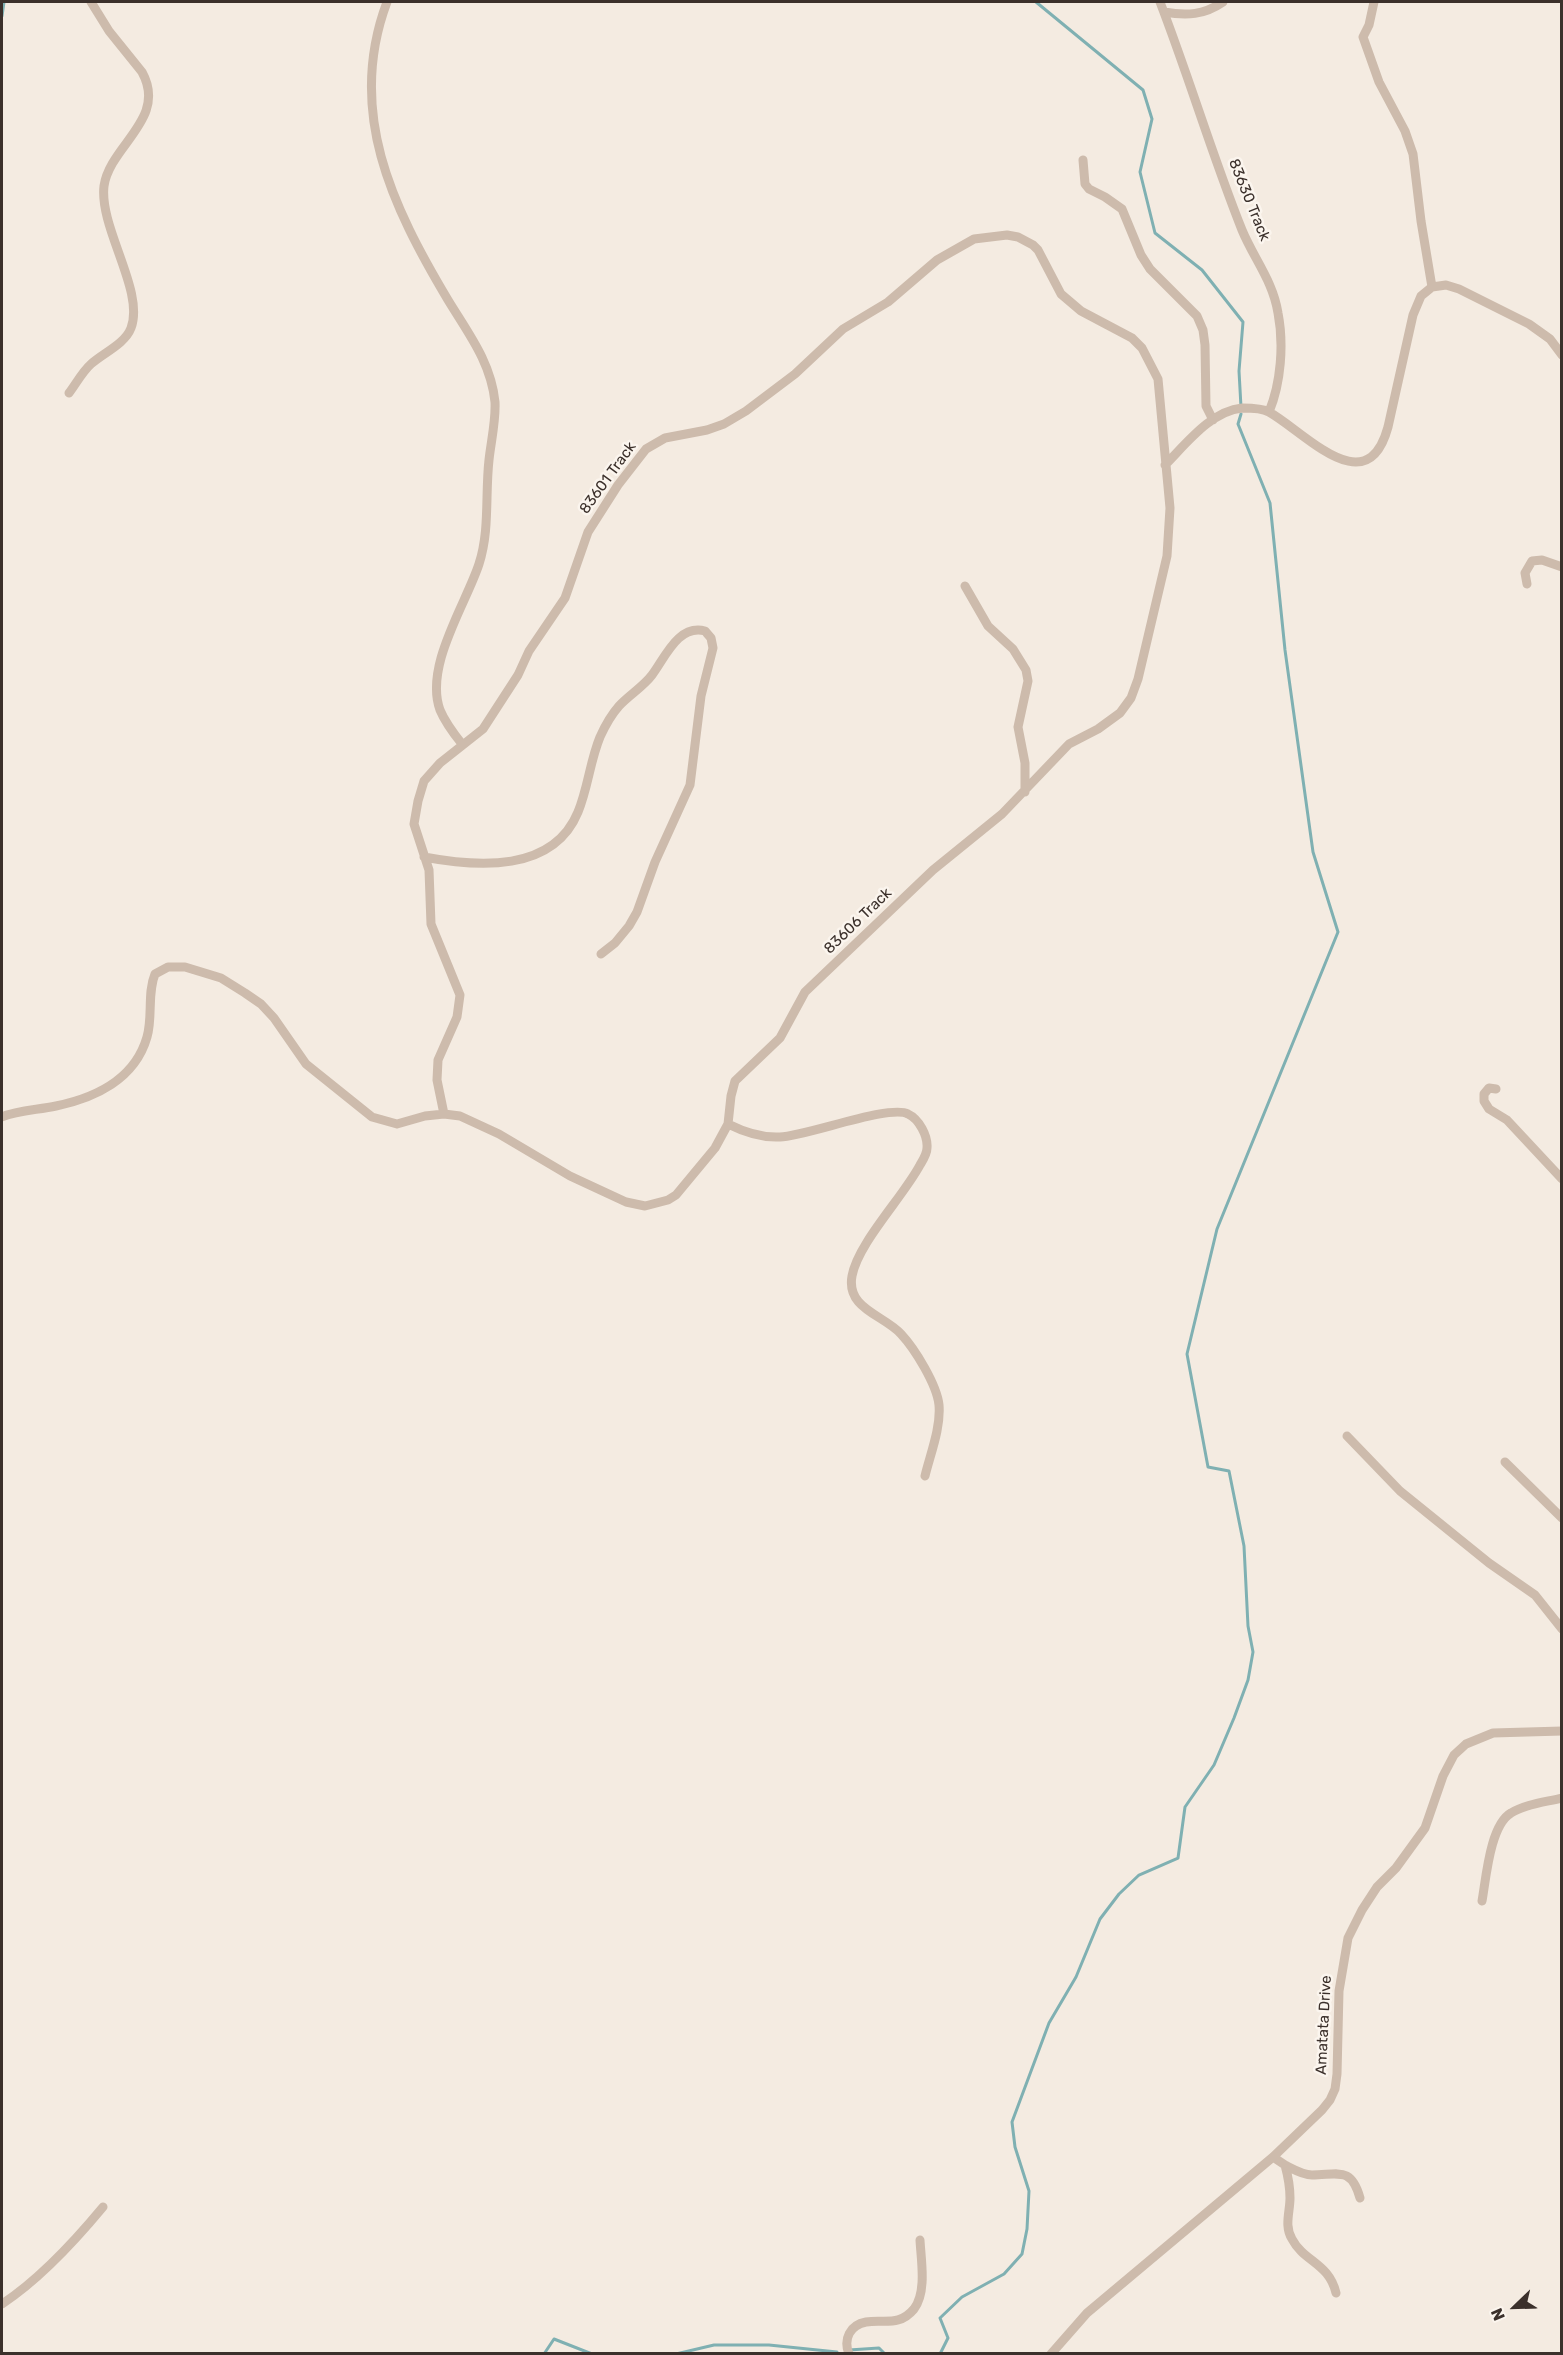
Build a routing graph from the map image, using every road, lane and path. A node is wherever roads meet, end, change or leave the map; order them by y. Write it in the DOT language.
graph roads {
  1 [pos="91,2"];
  2 [pos="387,2"];
  3 [pos="1160,2"];
  4 [pos="1223,2"];
  5 [pos="1374,2"];
  6 [pos="1164,12"];
  7 [pos="1083,160"];
  8 [pos="1432,286"];
  9 [pos="1562,355"];
  10 [pos="69,393"];
  11 [pos="1269,412"];
  12 [pos="1213,420"];
  13 [pos="1165,465"];
  14 [pos="1562,567"];
  15 [pos="1527,584"];
  16 [pos="964,586"];
  17 [pos="462,744"];
  18 [pos="1025,792"];
  19 [pos="424,857"];
  20 [pos="601,954"];
  21 [pos="1496,1089"];
  22 [pos="444,1114"];
  23 [pos="2,1117"];
  24 [pos="728,1124"];
  25 [pos="1562,1179"];
  26 [pos="1347,1436"];
  27 [pos="1505,1462"];
  28 [pos="925,1476"];
  29 [pos="1562,1518"];
  30 [pos="1562,1629"];
  31 [pos="1562,1731"];
  32 [pos="1562,1798"];
  33 [pos="1482,1901"];
  34 [pos="1273,2157"];
  35 [pos="1285,2165"];
  36 [pos="1360,2198"];
  37 [pos="103,2207"];
  38 [pos="920,2240"];
  39 [pos="1336,2293"];
  40 [pos="2,2304"];
  41 [pos="849,2354"];
  42 [pos="1051,2354"];
  1 -- 10 [label="street"];
  2 -- 17 [label="street"];
  3 -- 6 [label="street, 83630 Track"];
  4 -- 6 [label="street"];
  5 -- 8 [label="street"];
  6 -- 11 [label="street, 83630 Track"];
  7 -- 12 [label="street"];
  8 -- 9 [label="street"];
  8 -- 11 [label="street"];
  11 -- 12 [label="street"];
  12 -- 13 [label="street"];
  13 -- 17 [label="street, 83601 Track"];
  13 -- 18 [label="street, 83606 Track"];
  14 -- 15 [label="street"];
  16 -- 18 [label="street"];
  17 -- 19 [label="street, 83601 Track"];
  18 -- 24 [label="street, 83606 Track"];
  19 -- 20 [label="street"];
  19 -- 22 [label="street, 83601 Track"];
  21 -- 25 [label="street"];
  22 -- 23 [label="street"];
  22 -- 24 [label="street, 83606 Track"];
  24 -- 28 [label="street"];
  26 -- 30 [label="street"];
  27 -- 29 [label="street"];
  31 -- 34 [label="street, Amatata Drive"];
  32 -- 33 [label="street"];
  34 -- 35 [label="street"];
  34 -- 42 [label="street, Amatata Drive"];
  35 -- 36 [label="street"];
  35 -- 39 [label="street"];
  37 -- 40 [label="street"];
  38 -- 41 [label="street"];
}
